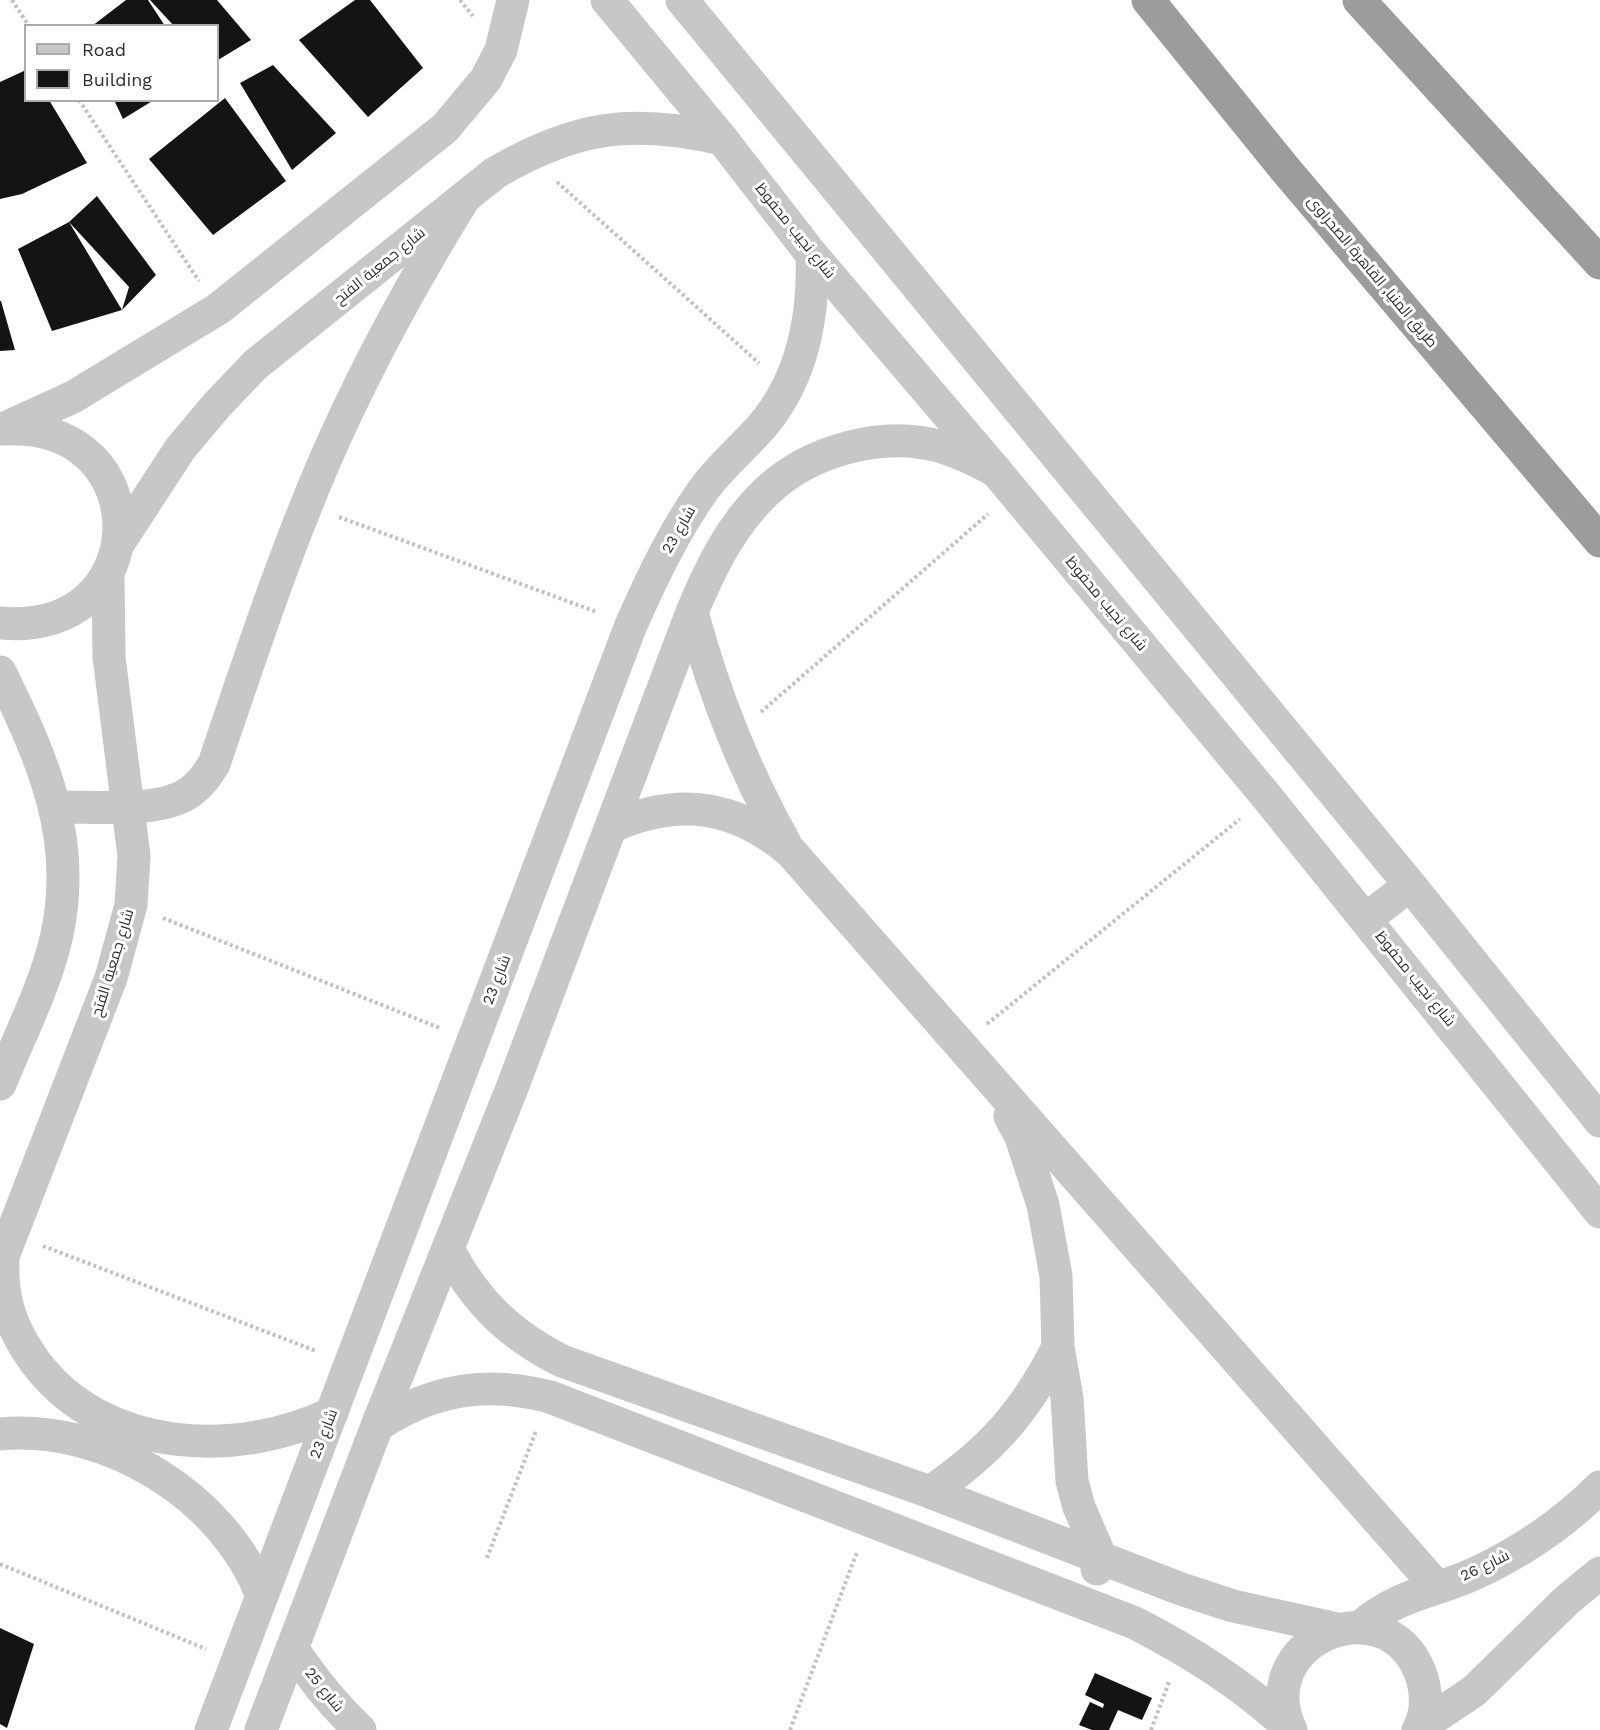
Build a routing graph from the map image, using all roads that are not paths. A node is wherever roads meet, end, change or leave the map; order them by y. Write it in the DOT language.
graph roads {
  1 [pos="513,0"];
  2 [pos="607,0"];
  3 [pos="682,0"];
  4 [pos="1148,0"];
  5 [pos="1359,0"];
  6 [pos="722,139"];
  7 [pos="465,197"];
  8 [pos="812,255"];
  9 [pos="1600,263"];
  10 [pos="1,429"];
  11 [pos="1005,481"];
  12 [pos="706,486"];
  13 [pos="746,514"];
  14 [pos="1600,541"];
  15 [pos="113,559"];
  16 [pos="692,612"];
  17 [pos="0,624"];
  18 [pos="0,672"];
  19 [pos="129,806"];
  20 [pos="56,807"];
  21 [pos="613,826"];
  22 [pos="791,852"];
  23 [pos="1410,885"];
  24 [pos="1366,919"];
  25 [pos="987,1075"];
  26 [pos="0,1084"];
  27 [pos="1600,1121"];
  28 [pos="1600,1212"];
  29 [pos="449,1251"];
  30 [pos="5,1252"];
  31 [pos="1058,1347"];
  32 [pos="587,1369"];
  33 [pos="562,1402"];
  34 [pos="332,1413"];
  35 [pos="377,1426"];
  36 [pos="0,1434"];
  37 [pos="124,1442"];
  38 [pos="1600,1487"];
  39 [pos="930,1492"];
  40 [pos="1101,1558"];
  41 [pos="1600,1573"];
  42 [pos="1437,1587"];
  43 [pos="262,1596"];
  44 [pos="1085,1604"];
  45 [pos="1349,1628"];
  46 [pos="292,1648"];
  47 [pos="1290,1728"];
  48 [pos="1419,1728"];
  49 [pos="211,1730"];
  50 [pos="261,1730"];
  51 [pos="360,1730"];
  1 -- 10 [label="street"];
  2 -- 6 [label="street, شارع نجيب محفوظ"];
  3 -- 23 [label="street"];
  4 -- 14 [label="highway, طريق المنيا, القاهرة الصحراوى"];
  5 -- 9 [label="highway"];
  6 -- 7 [label="street, شارع جمعية الفتح"];
  6 -- 8 [label="street, شارع نجيب محفوظ"];
  7 -- 15 [label="street, شارع جمعية الفتح"];
  7 -- 19 [label="street"];
  8 -- 11 [label="street, شارع نجيب محفوظ"];
  8 -- 12 [label="street, شارع 23"];
  10 -- 15 [label="street"];
  11 -- 13 [label="street"];
  11 -- 24 [label="street, شارع نجيب محفوظ"];
  12 -- 13 [label="street"];
  12 -- 34 [label="street, شارع 23"];
  13 -- 16 [label="street"];
  15 -- 17 [label="street"];
  15 -- 19 [label="street, شارع جمعية الفتح"];
  16 -- 21 [label="street"];
  16 -- 22 [label="street"];
  18 -- 20 [label="street"];
  19 -- 20 [label="street"];
  19 -- 30 [label="street, شارع جمعية الفتح"];
  20 -- 26 [label="street"];
  21 -- 22 [label="street"];
  21 -- 29 [label="street"];
  22 -- 25 [label="street"];
  23 -- 24 [label="street"];
  23 -- 27 [label="street"];
  24 -- 28 [label="street, شارع نجيب محفوظ"];
  25 -- 31 [label="street"];
  25 -- 42 [label="street"];
  29 -- 32 [label="street"];
  29 -- 35 [label="street"];
  30 -- 37 [label="street, شارع جمعية الفتح"];
  31 -- 39 [label="street"];
  31 -- 40 [label="street"];
  32 -- 33 [label="street"];
  32 -- 39 [label="street"];
  33 -- 35 [label="street"];
  33 -- 44 [label="street"];
  34 -- 37 [label="street"];
  34 -- 43 [label="street, شارع 23"];
  35 -- 46 [label="street"];
  36 -- 37 [label="street"];
  37 -- 43 [label="street"];
  38 -- 42 [label="street, شارع 26"];
  39 -- 40 [label="street"];
  40 -- 44 [label="street"];
  40 -- 45 [label="street"];
  41 -- 48 [label="street"];
  42 -- 45 [label="street, شارع 26"];
  43 -- 49 [label="street, شارع 23"];
  44 -- 47 [label="street"];
  45 -- 47 [label="street, شارع 26"];
  45 -- 48 [label="street"];
  46 -- 50 [label="street"];
  46 -- 51 [label="street, شارع 25"];
}
